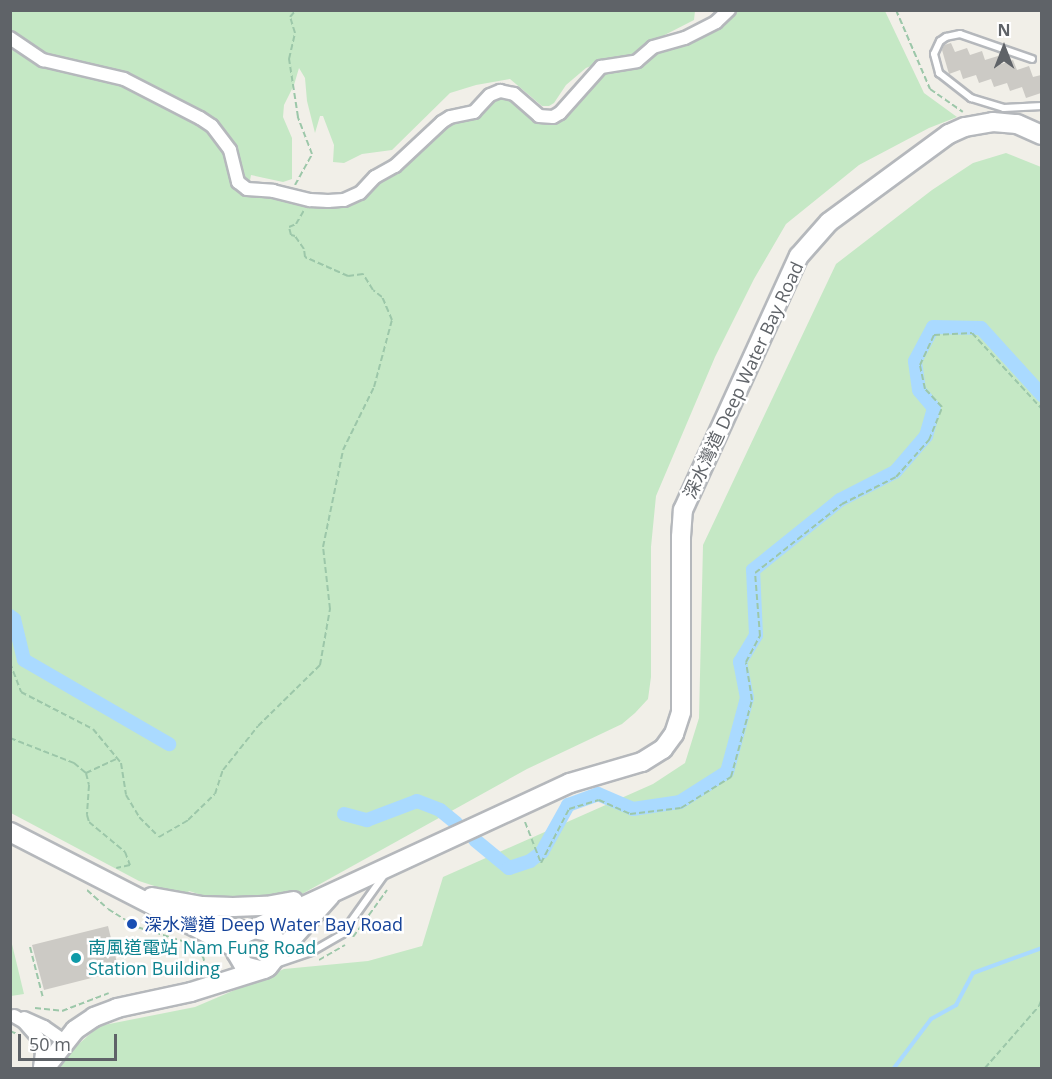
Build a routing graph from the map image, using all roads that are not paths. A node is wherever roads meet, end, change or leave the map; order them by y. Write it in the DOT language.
graph roads {
  1 [pos="729,10"];
  2 [pos="10,38"];
  3 [pos="1032,59"];
  4 [pos="1041,106"];
  5 [pos="1041,135"];
  6 [pos="10,832"];
  7 [pos="395,862"];
  8 [pos="116,887"];
  9 [pos="336,890"];
  10 [pos="172,915"];
  11 [pos="250,930"];
  12 [pos="236,950"];
  13 [pos="268,964"];
  14 [pos="190,984"];
  15 [pos="12,1016"];
  16 [pos="64,1041"];
  17 [pos="40,1068"];
  18 [pos="45,1068"];
  1 -- 2 [label="street"];
  3 -- 4 [label="lane"];
  5 -- 7 [label="main road, 深水灣道 Deep Water Bay Road"];
  6 -- 8 [label="main road"];
  7 -- 9 [label="main road, 深水灣道 Deep Water Bay Road"];
  7 -- 13 [label="lane, 深水灣道 Deep Water Bay Road"];
  8 -- 9 [label="main road"];
  8 -- 10 [label="main road"];
  9 -- 11 [label="main road, 深水灣道 Deep Water Bay Road"];
  9 -- 13 [label="main road, 深水灣道 Deep Water Bay Road"];
  10 -- 11 [label="main road"];
  10 -- 12 [label="main road"];
  11 -- 12 [label="main road"];
  11 -- 13 [label="main road"];
  12 -- 13 [label="main road"];
  12 -- 14 [label="main road, 深水灣道 Deep Water Bay Road"];
  13 -- 14 [label="main road, 深水灣道 Deep Water Bay Road"];
  14 -- 16 [label="main road, 深水灣道 Deep Water Bay Road"];
  15 -- 16 [label="street"];
  15 -- 17 [label="street"];
  16 -- 18 [label="main road, 深水灣道 Deep Water Bay Road"];
}
